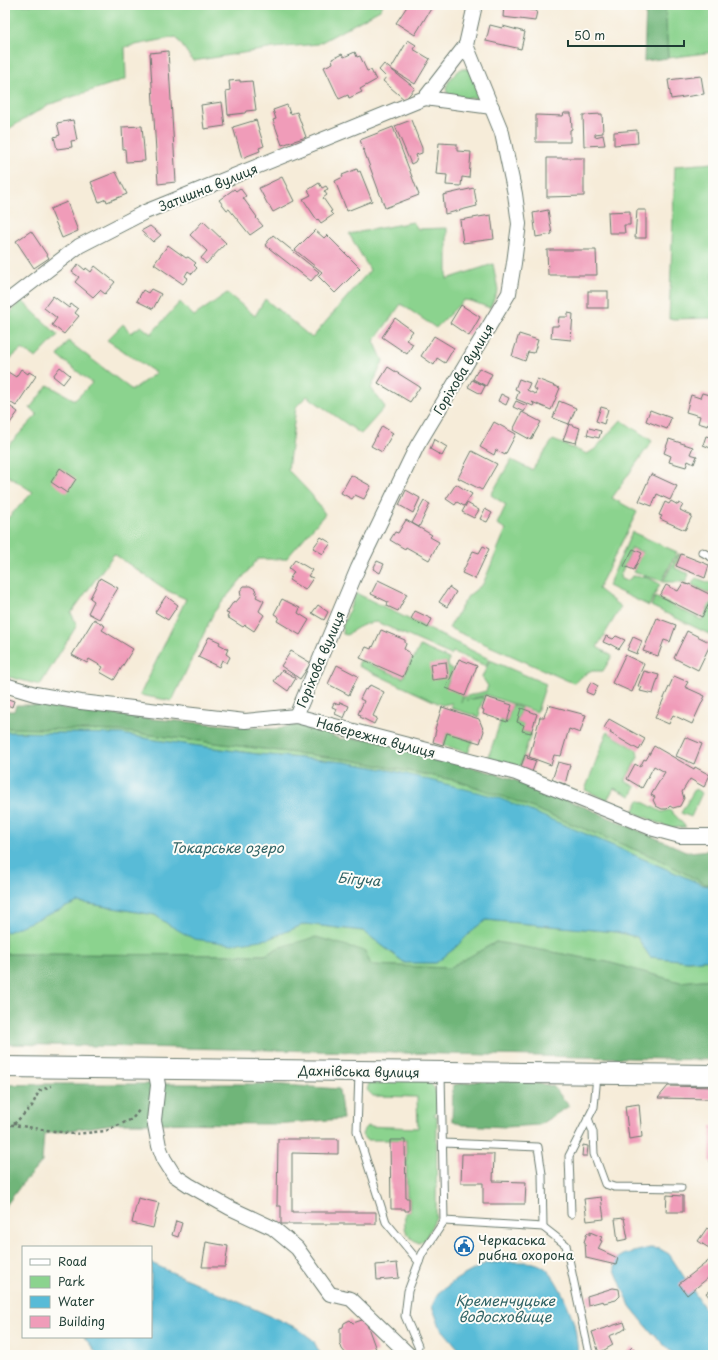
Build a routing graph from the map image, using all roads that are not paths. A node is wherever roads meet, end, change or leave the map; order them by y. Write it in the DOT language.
graph roads {
  1 [pos="476,5"];
  2 [pos="466,44"];
  3 [pos="425,98"];
  4 [pos="492,107"];
  5 [pos="5,303"];
  6 [pos="702,552"];
  7 [pos="713,558"];
  8 [pos="5,685"];
  9 [pos="296,716"];
  10 [pos="713,836"];
  11 [pos="5,1067"];
  12 [pos="155,1068"];
  13 [pos="359,1071"];
  14 [pos="441,1072"];
  15 [pos="597,1074"];
  16 [pos="713,1075"];
  17 [pos="588,1118"];
  18 [pos="443,1143"];
  19 [pos="681,1188"];
  20 [pos="571,1214"];
  21 [pos="444,1221"];
  22 [pos="543,1227"];
  23 [pos="419,1262"];
  24 [pos="413,1351"];
  25 [pos="589,1354"];
  1 -- 2 [label="street"];
  2 -- 3 [label="street"];
  2 -- 4 [label="street, Горіхова вулиця"];
  3 -- 4 [label="street, Затишна вулиця"];
  3 -- 5 [label="street, Затишна вулиця"];
  4 -- 9 [label="street, Горіхова вулиця"];
  6 -- 7 [label="lane"];
  8 -- 9 [label="street, Набережна вулиця"];
  9 -- 10 [label="street, Набережна вулиця"];
  11 -- 12 [label="street, Дахнівська вулиця"];
  12 -- 13 [label="street, Дахнівська вулиця"];
  12 -- 24 [label="street"];
  13 -- 14 [label="street, Дахнівська вулиця"];
  13 -- 23 [label="lane"];
  14 -- 15 [label="street, Дахнівська вулиця"];
  14 -- 18 [label="lane"];
  15 -- 16 [label="street, Дахнівська вулиця"];
  15 -- 17 [label="lane"];
  17 -- 19 [label="lane"];
  17 -- 20 [label="lane"];
  18 -- 21 [label="lane"];
  18 -- 22 [label="lane"];
  21 -- 22 [label="lane"];
  21 -- 23 [label="lane"];
  22 -- 25 [label="lane"];
  23 -- 24 [label="lane"];
}
